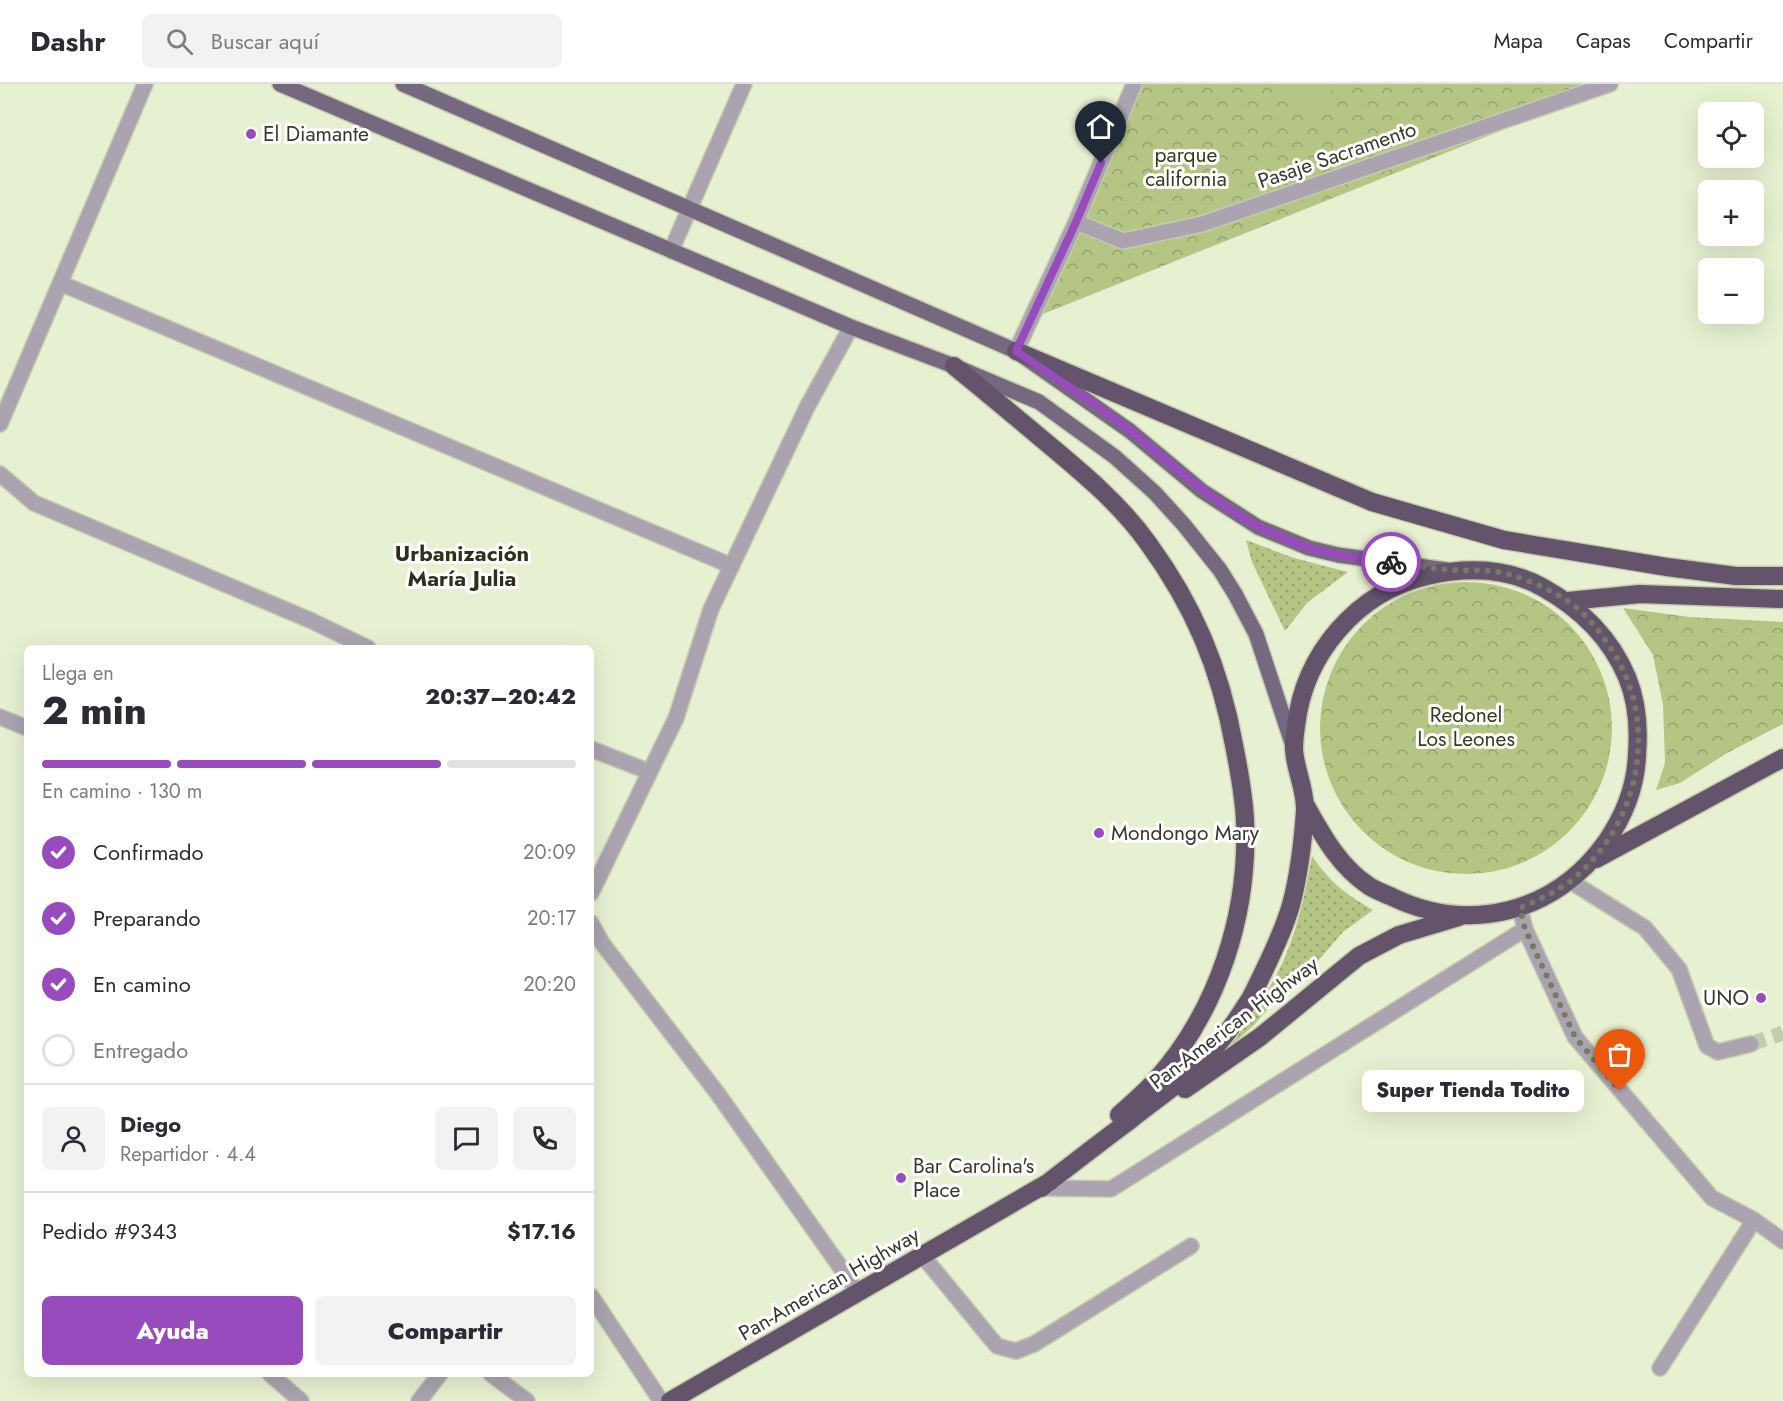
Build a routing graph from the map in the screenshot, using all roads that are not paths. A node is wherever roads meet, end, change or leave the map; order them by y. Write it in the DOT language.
graph roads {
  1 [pos="145,84"];
  2 [pos="280,84"];
  3 [pos="403,84"];
  4 [pos="744,84"];
  5 [pos="1134,84"];
  6 [pos="1610,84"];
  7 [pos="689,209"];
  8 [pos="1076,222"];
  9 [pos="671,251"];
  10 [pos="60,283"];
  11 [pos="851,327"];
  12 [pos="1016,351"];
  13 [pos="954,366"];
  14 [pos="0,424"];
  15 [pos="0,474"];
  16 [pos="732,566"];
  17 [pos="1453,570"];
  18 [pos="1783,576"];
  19 [pos="1783,599"];
  20 [pos="1568,602"];
  21 [pos="362,645"];
  22 [pos="0,717"];
  23 [pos="24,727"];
  24 [pos="1294,748"];
  25 [pos="594,750"];
  26 [pos="1783,758"];
  27 [pos="650,772"];
  28 [pos="1306,806"];
  29 [pos="1591,862"];
  30 [pos="1570,881"];
  31 [pos="594,887"];
  32 [pos="1520,908"];
  33 [pos="1464,916"];
  34 [pos="594,928"];
  35 [pos="1525,929"];
  36 [pos="1750,1044"];
  37 [pos="1041,1188"];
  38 [pos="1754,1220"];
  39 [pos="1783,1241"];
  40 [pos="1191,1246"];
  41 [pos="922,1255"];
  42 [pos="858,1292"];
  43 [pos="594,1300"];
  44 [pos="1660,1368"];
  45 [pos="273,1377"];
  46 [pos="438,1377"];
  47 [pos="495,1377"];
  48 [pos="301,1401"];
  49 [pos="419,1401"];
  50 [pos="527,1401"];
  51 [pos="661,1401"];
  52 [pos="670,1401"];
  1 -- 10 [label="street"];
  2 -- 9 [label="main road"];
  3 -- 7 [label="main road"];
  4 -- 7 [label="street"];
  5 -- 8 [label="street"];
  6 -- 8 [label="street, Pasaje Sacramento"];
  7 -- 9 [label="street"];
  7 -- 12 [label="main road"];
  8 -- 12 [label="street"];
  9 -- 11 [label="main road"];
  10 -- 14 [label="street"];
  10 -- 16 [label="street"];
  11 -- 13 [label="main road"];
  11 -- 16 [label="street"];
  12 -- 17 [label="main road"];
  12 -- 18 [label="highway"];
  13 -- 24 [label="main road"];
  13 -- 37 [label="highway"];
  15 -- 21 [label="street"];
  16 -- 27 [label="street"];
  17 -- 20 [label="highway"];
  17 -- 24 [label="highway"];
  19 -- 20 [label="highway"];
  20 -- 29 [label="highway"];
  22 -- 23 [label="street"];
  24 -- 28 [label="highway"];
  25 -- 27 [label="street"];
  26 -- 29 [label="highway"];
  27 -- 31 [label="street"];
  28 -- 33 [label="highway"];
  28 -- 37 [label="highway, Pan-American Highway"];
  29 -- 30 [label="highway"];
  30 -- 32 [label="highway"];
  30 -- 36 [label="street"];
  32 -- 33 [label="highway"];
  32 -- 35 [label="street"];
  33 -- 37 [label="highway, Pan-American Highway"];
  34 -- 42 [label="street"];
  35 -- 37 [label="street"];
  35 -- 38 [label="street"];
  37 -- 41 [label="highway, Pan-American Highway"];
  38 -- 39 [label="street"];
  38 -- 44 [label="street"];
  40 -- 41 [label="street"];
  41 -- 42 [label="highway, Pan-American Highway"];
  42 -- 52 [label="highway, Pan-American Highway"];
  43 -- 51 [label="street"];
  45 -- 48 [label="street"];
  46 -- 49 [label="street"];
  47 -- 50 [label="street"];
}
